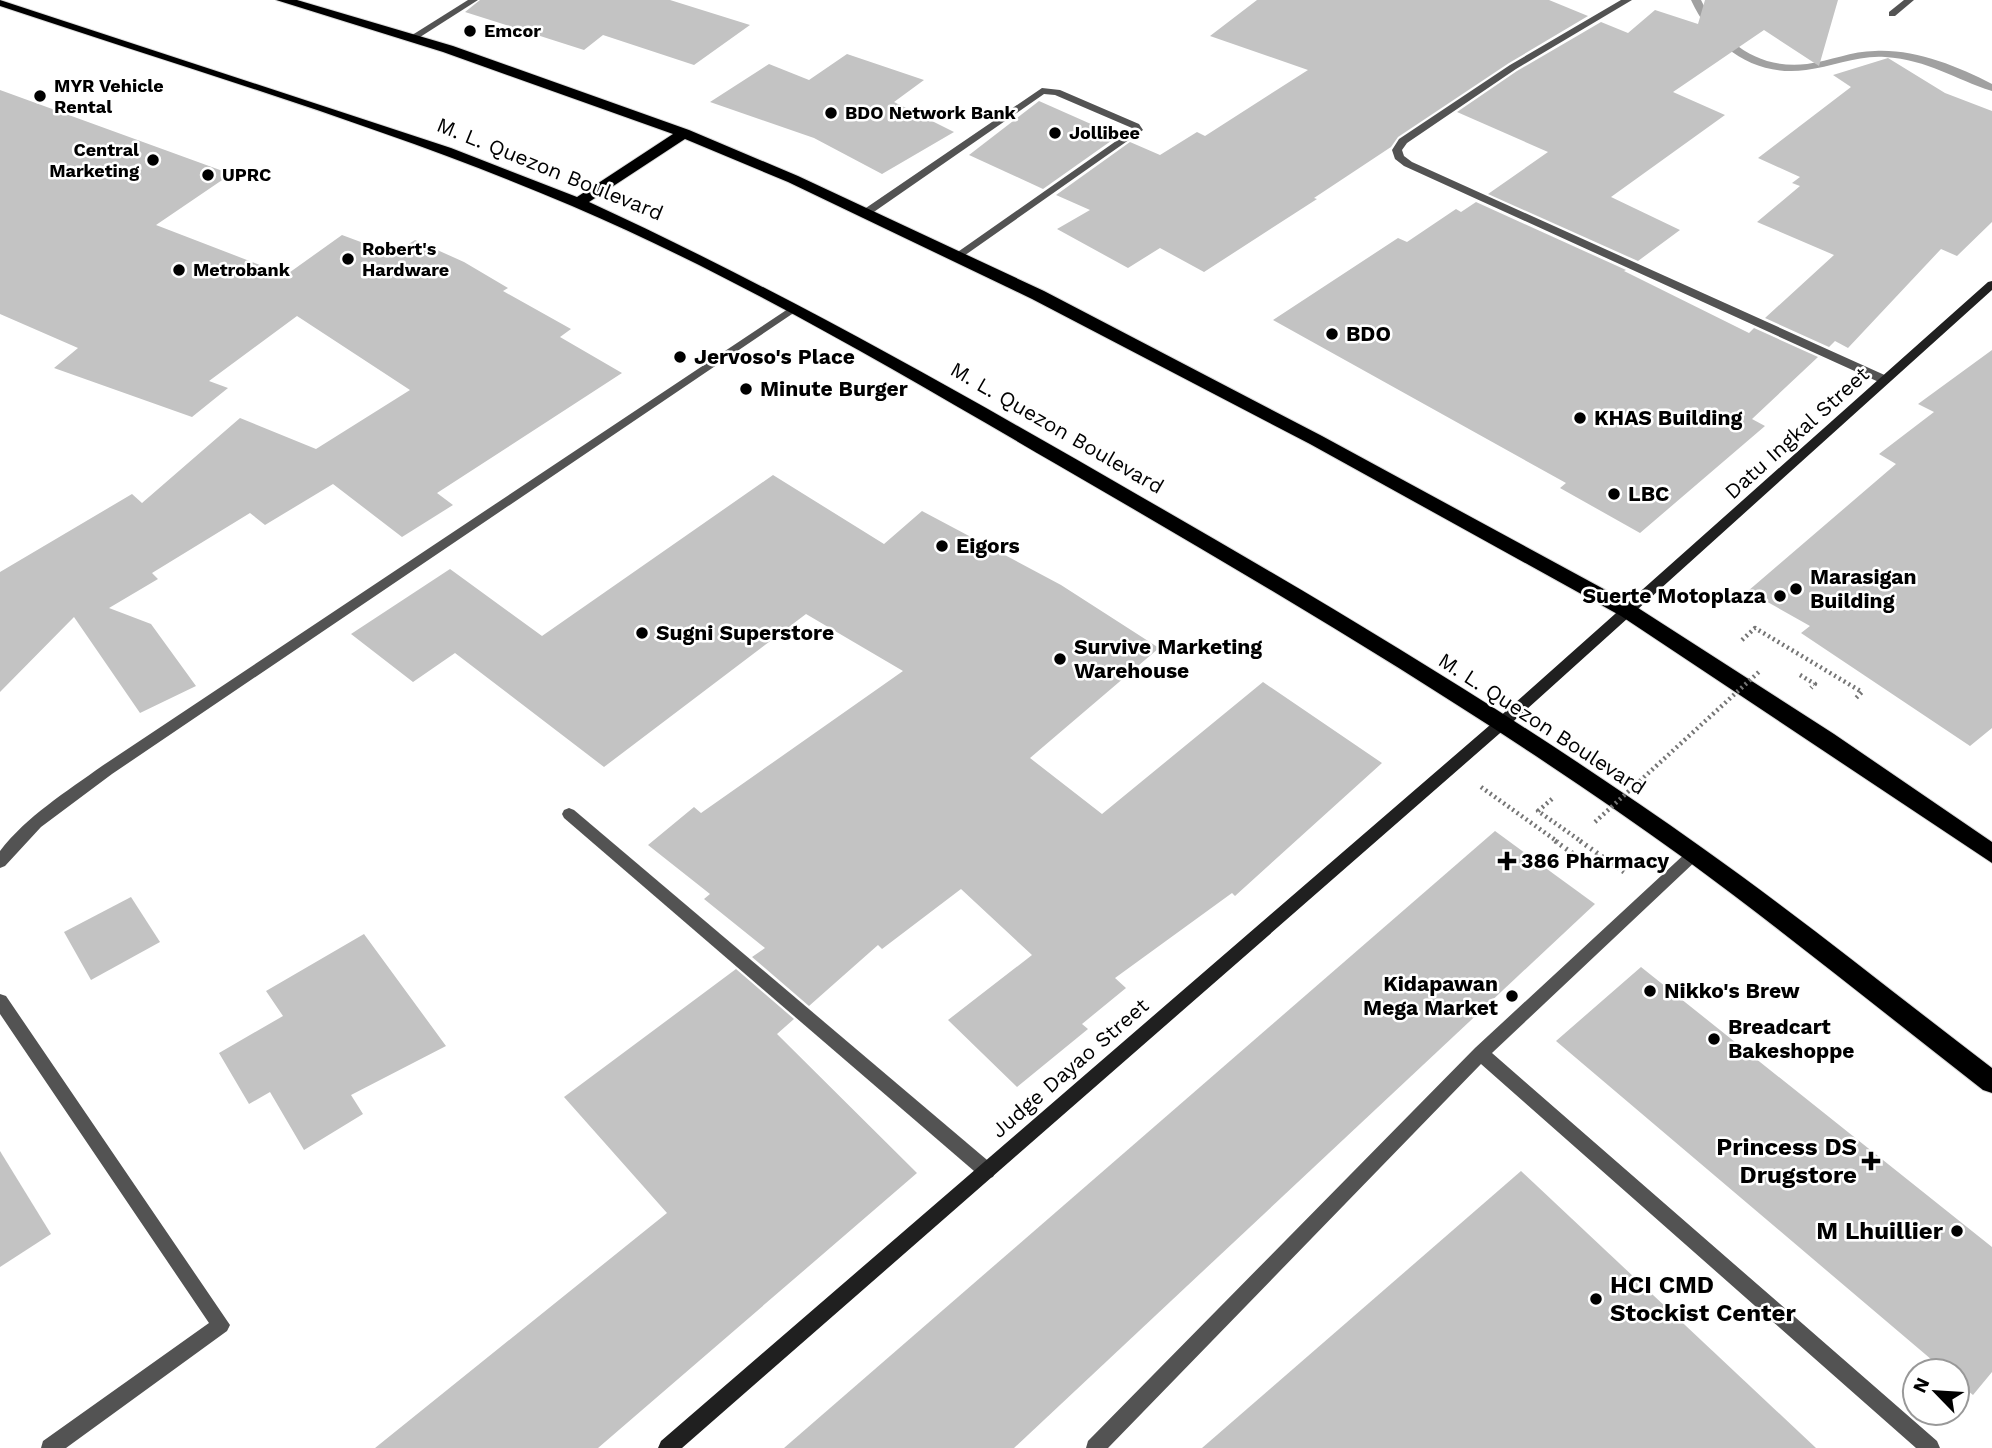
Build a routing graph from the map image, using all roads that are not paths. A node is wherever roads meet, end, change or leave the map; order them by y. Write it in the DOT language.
graph roads {
  1 [pos="283,0"];
  2 [pos="474,0"];
  3 [pos="1627,0"];
  4 [pos="1910,0"];
  5 [pos="0,2"];
  6 [pos="1892,13"];
  7 [pos="414,37"];
  8 [pos="684,133"];
  9 [pos="578,203"];
  10 [pos="864,214"];
  11 [pos="957,256"];
  12 [pos="1992,284"];
  13 [pos="794,308"];
  14 [pos="1885,380"];
  15 [pos="1628,611"];
  16 [pos="1502,723"];
  17 [pos="569,814"];
  18 [pos="1693,854"];
  19 [pos="1992,854"];
  20 [pos="0,862"];
  21 [pos="0,1001"];
  22 [pos="1480,1054"];
  23 [pos="1992,1082"];
  24 [pos="987,1171"];
  25 [pos="50,1448"];
  26 [pos="668,1448"];
  27 [pos="1095,1448"];
  28 [pos="1930,1448"];
  1 -- 7 [label="highway"];
  2 -- 7 [label="street"];
  3 -- 14 [label="street"];
  4 -- 6 [label="street"];
  5 -- 9 [label="highway, M. L. Quezon Boulevard"];
  7 -- 8 [label="highway"];
  8 -- 9 [label="highway"];
  8 -- 10 [label="highway"];
  9 -- 13 [label="highway, M. L. Quezon Boulevard"];
  10 -- 11 [label="highway"];
  10 -- 11 [label="street"];
  11 -- 15 [label="highway"];
  12 -- 14 [label="main road, Datu Ingkal Street"];
  13 -- 16 [label="highway, M. L. Quezon Boulevard"];
  13 -- 20 [label="street"];
  14 -- 15 [label="main road, Datu Ingkal Street"];
  15 -- 16 [label="main road, Datu Ingkal Street"];
  15 -- 19 [label="highway"];
  16 -- 18 [label="highway, M. L. Quezon Boulevard"];
  16 -- 24 [label="main road, Judge Dayao Street"];
  17 -- 24 [label="street"];
  18 -- 22 [label="street"];
  18 -- 23 [label="highway, M. L. Quezon Boulevard"];
  21 -- 25 [label="street"];
  22 -- 27 [label="street"];
  22 -- 28 [label="street"];
  24 -- 26 [label="main road, Judge Dayao Street"];
}
